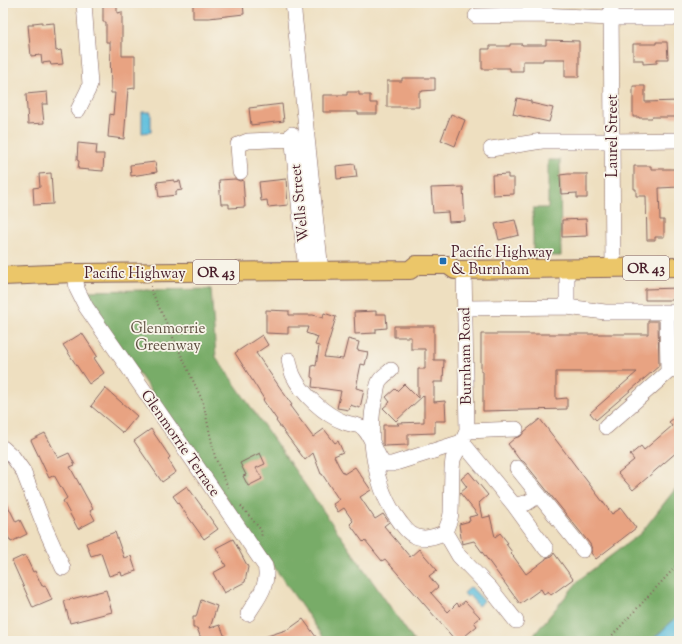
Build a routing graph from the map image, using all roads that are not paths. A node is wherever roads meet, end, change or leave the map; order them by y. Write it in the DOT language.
graph roads {
  1 [pos="84,3"];
  2 [pos="293,3"];
  3 [pos="611,10"];
  4 [pos="476,16"];
  5 [pos="679,18"];
  6 [pos="78,110"];
  7 [pos="679,140"];
  8 [pos="612,141"];
  9 [pos="491,149"];
  10 [pos="240,172"];
  11 [pos="679,267"];
  12 [pos="613,268"];
  13 [pos="566,269"];
  14 [pos="460,270"];
  15 [pos="314,271"];
  16 [pos="75,273"];
  17 [pos="3,276"];
  18 [pos="567,307"];
  19 [pos="465,308"];
  20 [pos="673,312"];
  21 [pos="289,360"];
  22 [pos="673,369"];
  23 [pos="391,370"];
  24 [pos="606,427"];
  25 [pos="516,429"];
  26 [pos="464,436"];
  27 [pos="372,441"];
  28 [pos="3,448"];
  29 [pos="517,468"];
  30 [pos="539,495"];
  31 [pos="514,505"];
  32 [pos="445,532"];
  33 [pos="546,548"];
  34 [pos="583,550"];
  35 [pos="63,568"];
  36 [pos="248,614"];
  37 [pos="516,621"];
  1 -- 6 [label="street"];
  2 -- 15 [label="street"];
  3 -- 4 [label="street"];
  3 -- 5 [label="street"];
  3 -- 8 [label="street, Laurel Street"];
  7 -- 8 [label="street"];
  8 -- 9 [label="street"];
  8 -- 12 [label="street, Laurel Street"];
  10 -- 15 [label="street, Wells Street"];
  11 -- 12 [label="main road, Pacific Highway / OR 43"];
  12 -- 13 [label="main road, Pacific Highway / OR 43"];
  13 -- 14 [label="main road, Pacific Highway / OR 43"];
  13 -- 18 [label="street"];
  14 -- 15 [label="main road, Pacific Highway / OR 43"];
  14 -- 19 [label="street, Burnham Road"];
  15 -- 16 [label="main road, Pacific Highway / OR 43"];
  16 -- 17 [label="main road, Pacific Highway / OR 43"];
  16 -- 36 [label="street, Glenmorrie Terrace"];
  18 -- 19 [label="street"];
  18 -- 20 [label="street"];
  19 -- 26 [label="street, Burnham Road"];
  20 -- 22 [label="street"];
  21 -- 27 [label="street"];
  22 -- 24 [label="street"];
  23 -- 27 [label="street"];
  25 -- 26 [label="street"];
  26 -- 27 [label="street"];
  26 -- 31 [label="street"];
  26 -- 32 [label="street"];
  27 -- 32 [label="street"];
  28 -- 35 [label="street"];
  29 -- 30 [label="street"];
  30 -- 31 [label="street"];
  30 -- 34 [label="street"];
  31 -- 33 [label="street"];
  32 -- 37 [label="street"];
}
